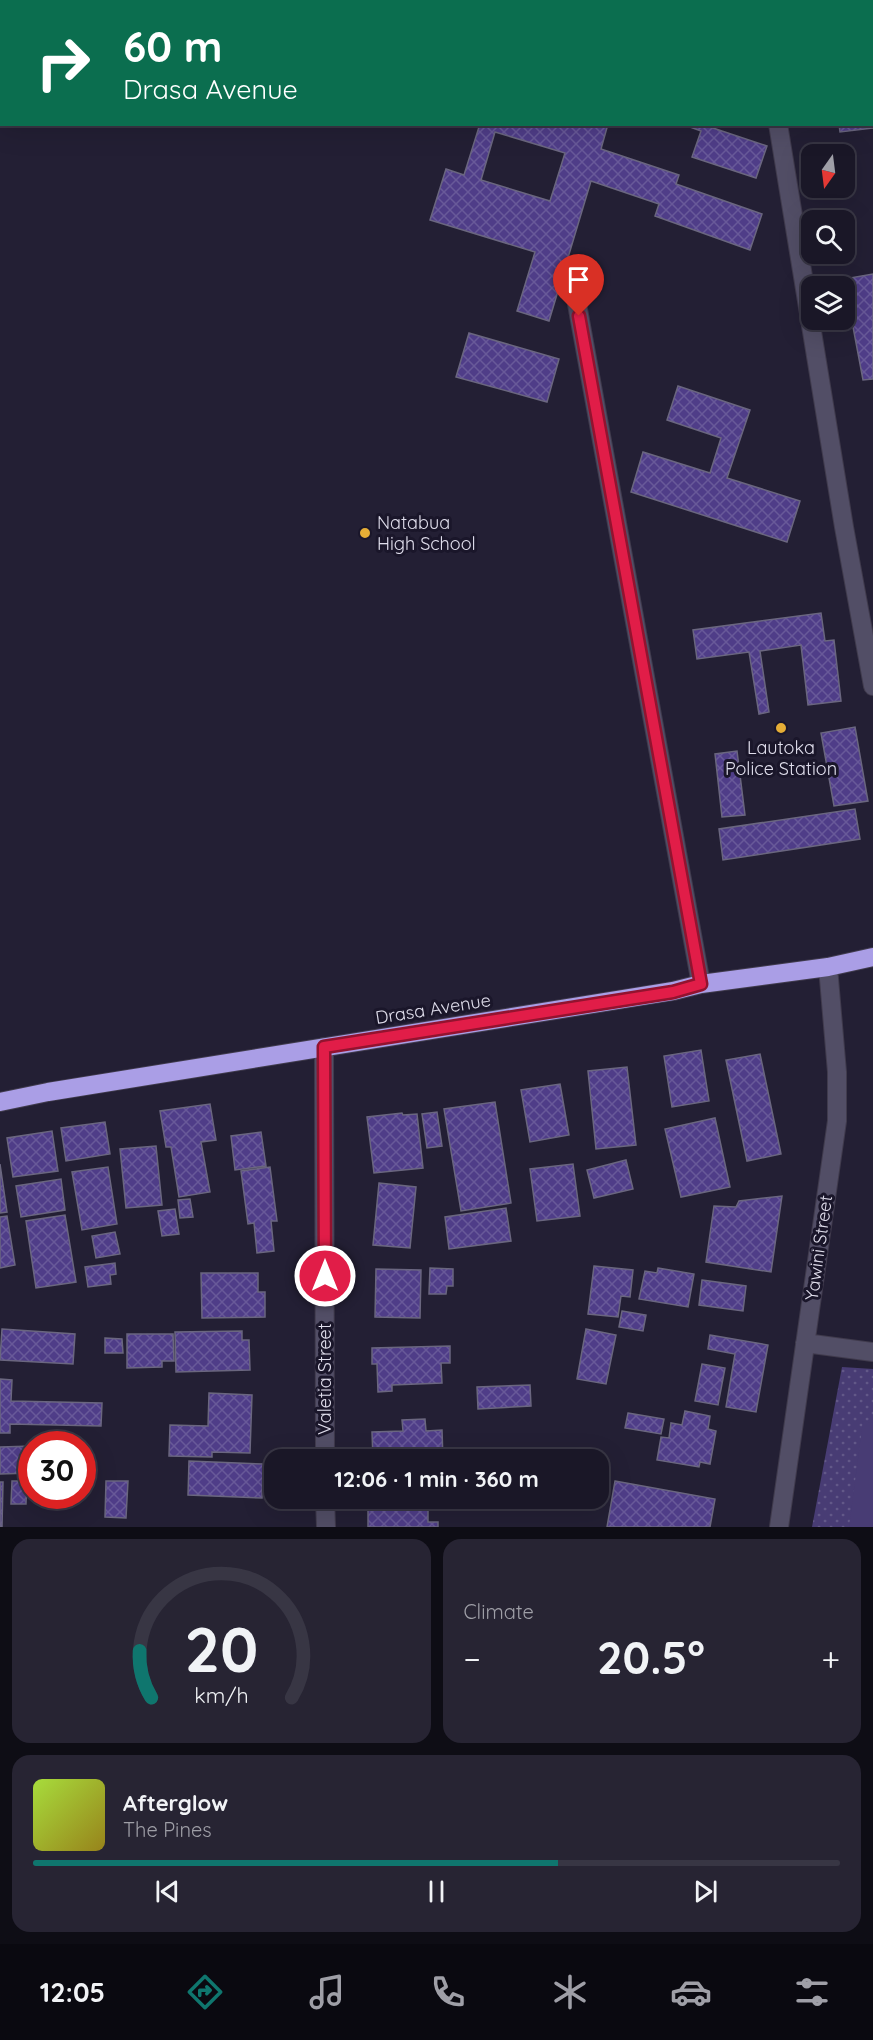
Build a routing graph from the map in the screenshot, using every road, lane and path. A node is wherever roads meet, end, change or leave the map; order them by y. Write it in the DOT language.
graph roads {
  1 [pos="778,126"];
  2 [pos="575,294"];
  3 [pos="873,686"];
  4 [pos="873,957"];
  5 [pos="828,967"];
  6 [pos="701,984"];
  7 [pos="324,1047"];
  8 [pos="0,1102"];
  9 [pos="805,1343"];
  10 [pos="873,1352"];
  11 [pos="325,1449"];
  12 [pos="326,1509"];
  13 [pos="326,1527"];
  14 [pos="779,1527"];
  1 -- 3 [label="street"];
  2 -- 6 [label="street"];
  4 -- 5 [label="highway, Drasa Avenue"];
  5 -- 6 [label="highway, Drasa Avenue"];
  5 -- 9 [label="street, Yawini Street"];
  6 -- 7 [label="highway, Drasa Avenue"];
  7 -- 8 [label="highway, Drasa Avenue"];
  7 -- 11 [label="street, Valetia Street"];
  9 -- 10 [label="street"];
  9 -- 14 [label="street, Yawini Street"];
  12 -- 13 [label="street"];
}
